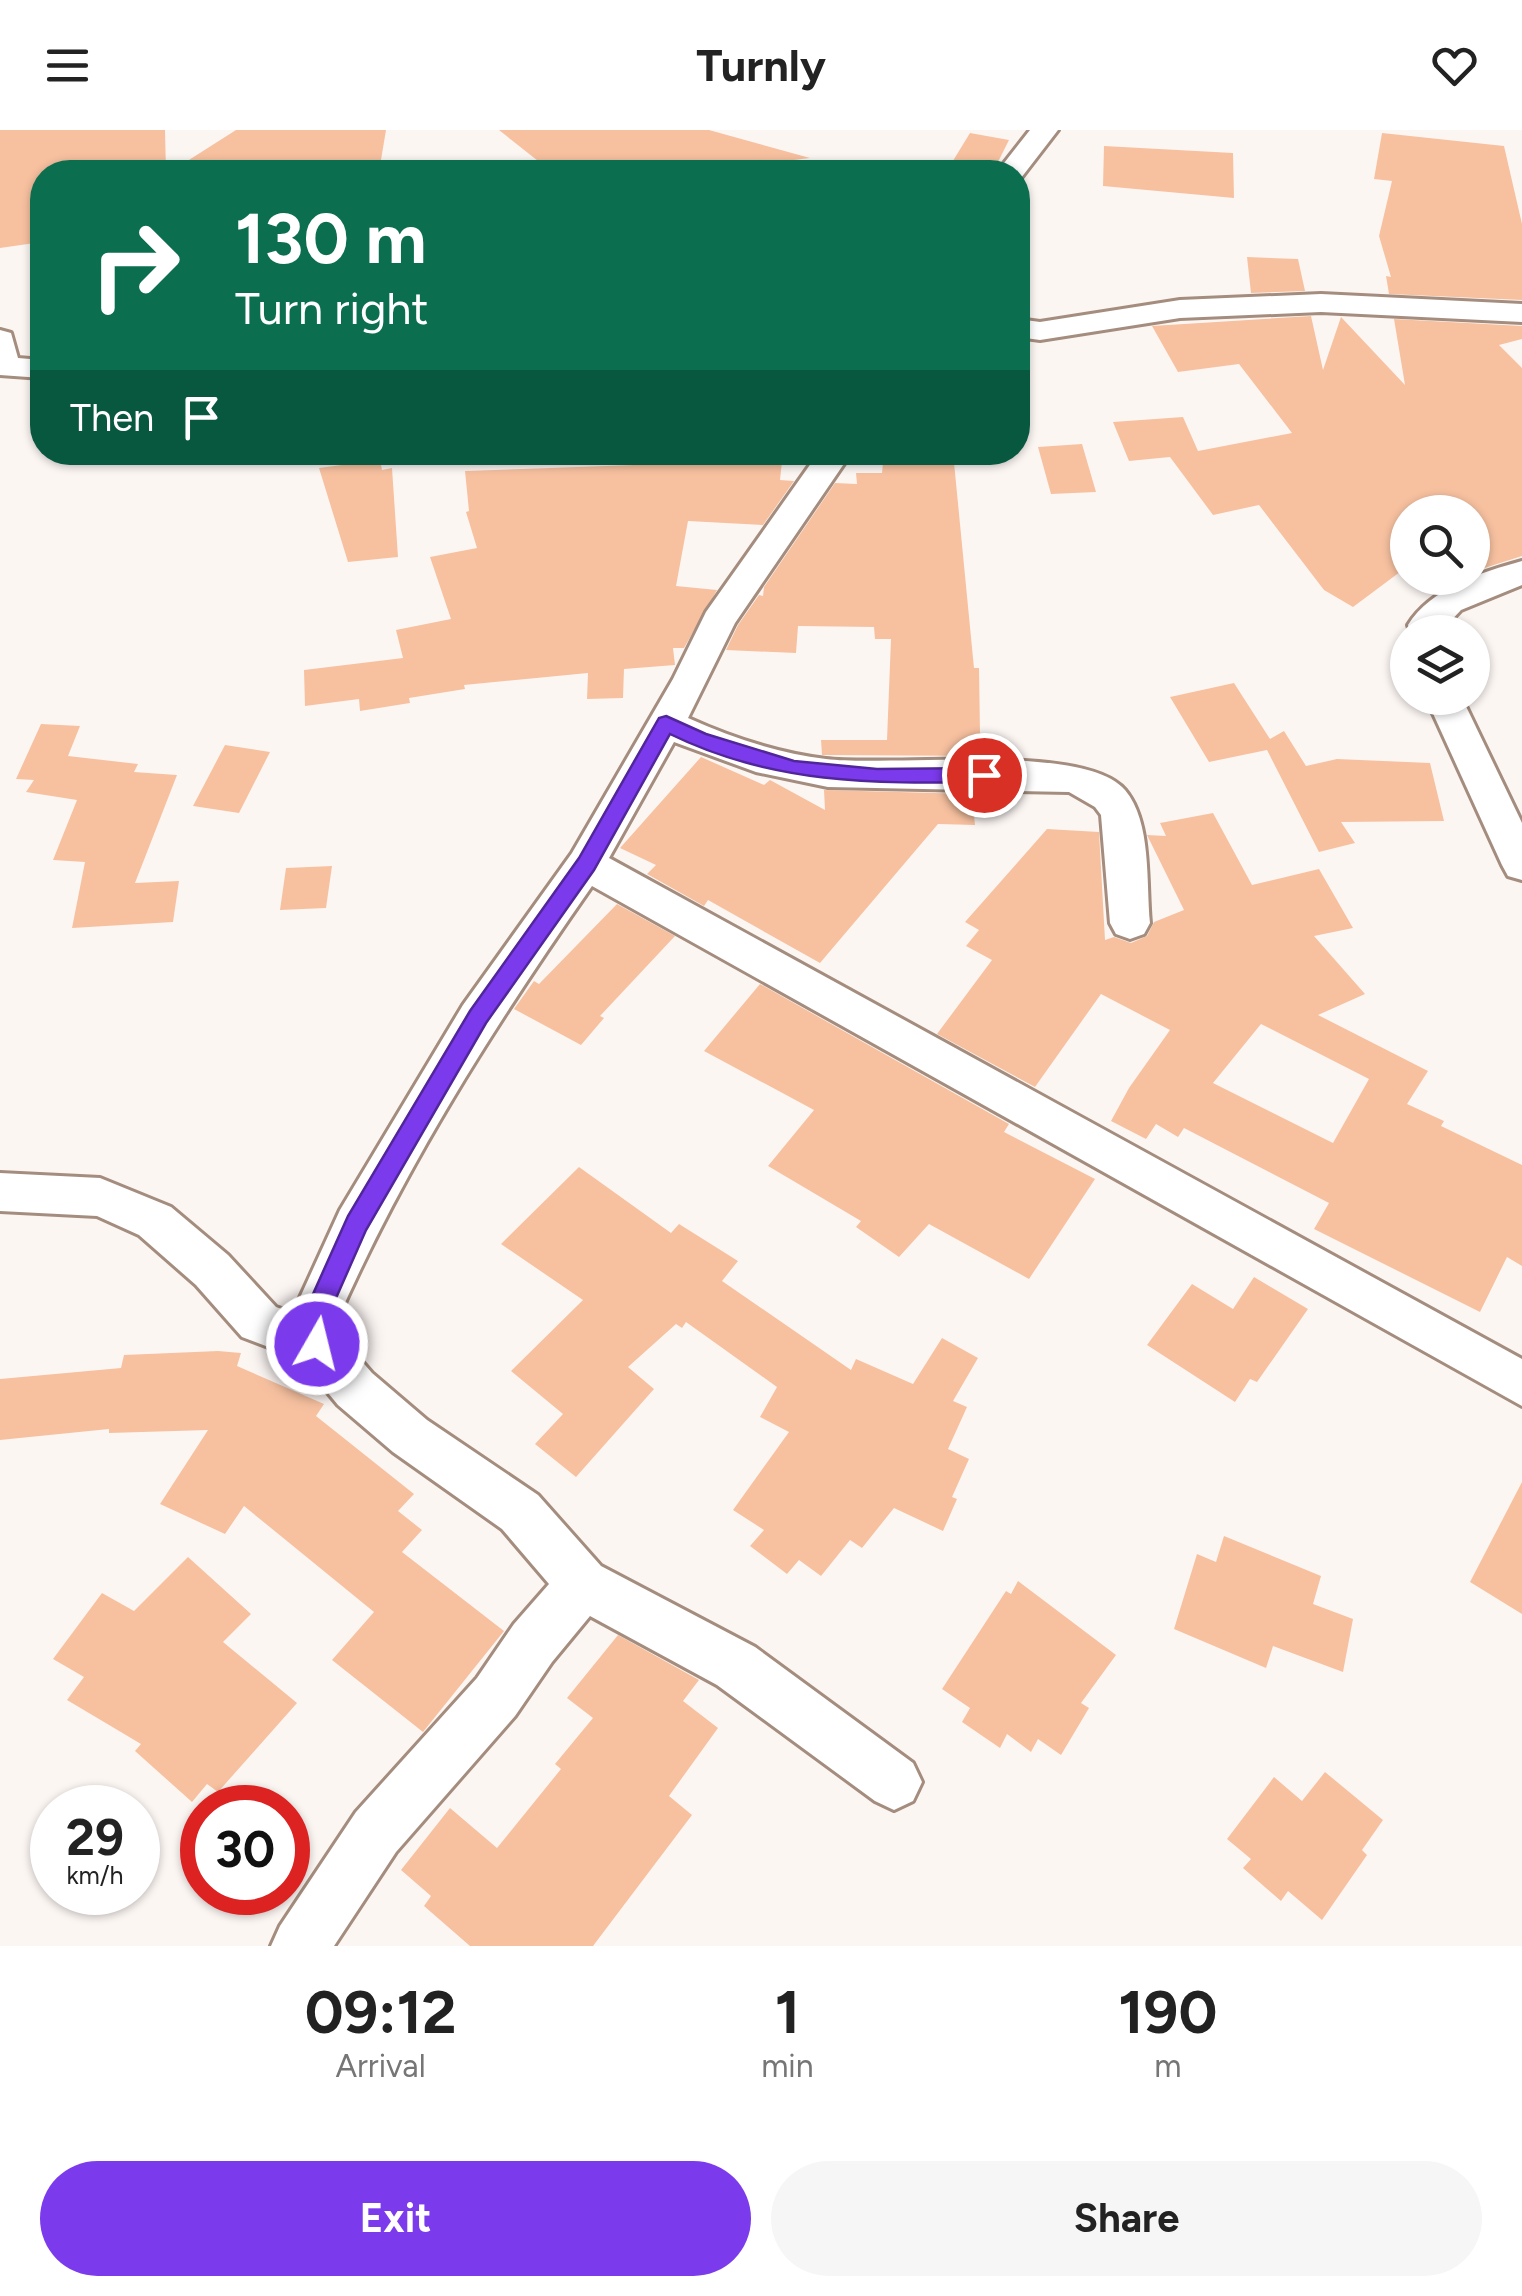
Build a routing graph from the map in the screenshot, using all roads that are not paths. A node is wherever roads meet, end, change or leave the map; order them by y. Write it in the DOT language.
graph roads {
  1 [pos="1006,130"];
  2 [pos="1042,134"];
  3 [pos="1020,160"];
  4 [pos="1522,313"];
  5 [pos="1030,330"];
  6 [pos="0,339"];
  7 [pos="30,368"];
  8 [pos="827,465"];
  9 [pos="1522,572"];
  10 [pos="1437,615"];
  11 [pos="1452,715"];
  12 [pos="666,723"];
  13 [pos="586,864"];
  14 [pos="1522,866"];
  15 [pos="1130,923"];
  16 [pos="0,1192"];
  17 [pos="317,1344"];
  18 [pos="1522,1384"];
  19 [pos="583,1584"];
  20 [pos="894,1782"];
  21 [pos="300,1946"];
  1 -- 2 [label="street"];
  2 -- 3 [label="street"];
  4 -- 5 [label="street"];
  6 -- 7 [label="street"];
  8 -- 12 [label="street"];
  9 -- 10 [label="street"];
  11 -- 14 [label="street"];
  12 -- 13 [label="street"];
  12 -- 15 [label="street"];
  13 -- 17 [label="street"];
  13 -- 18 [label="street"];
  16 -- 17 [label="street"];
  17 -- 19 [label="street"];
  19 -- 20 [label="street"];
  19 -- 21 [label="street"];
}
